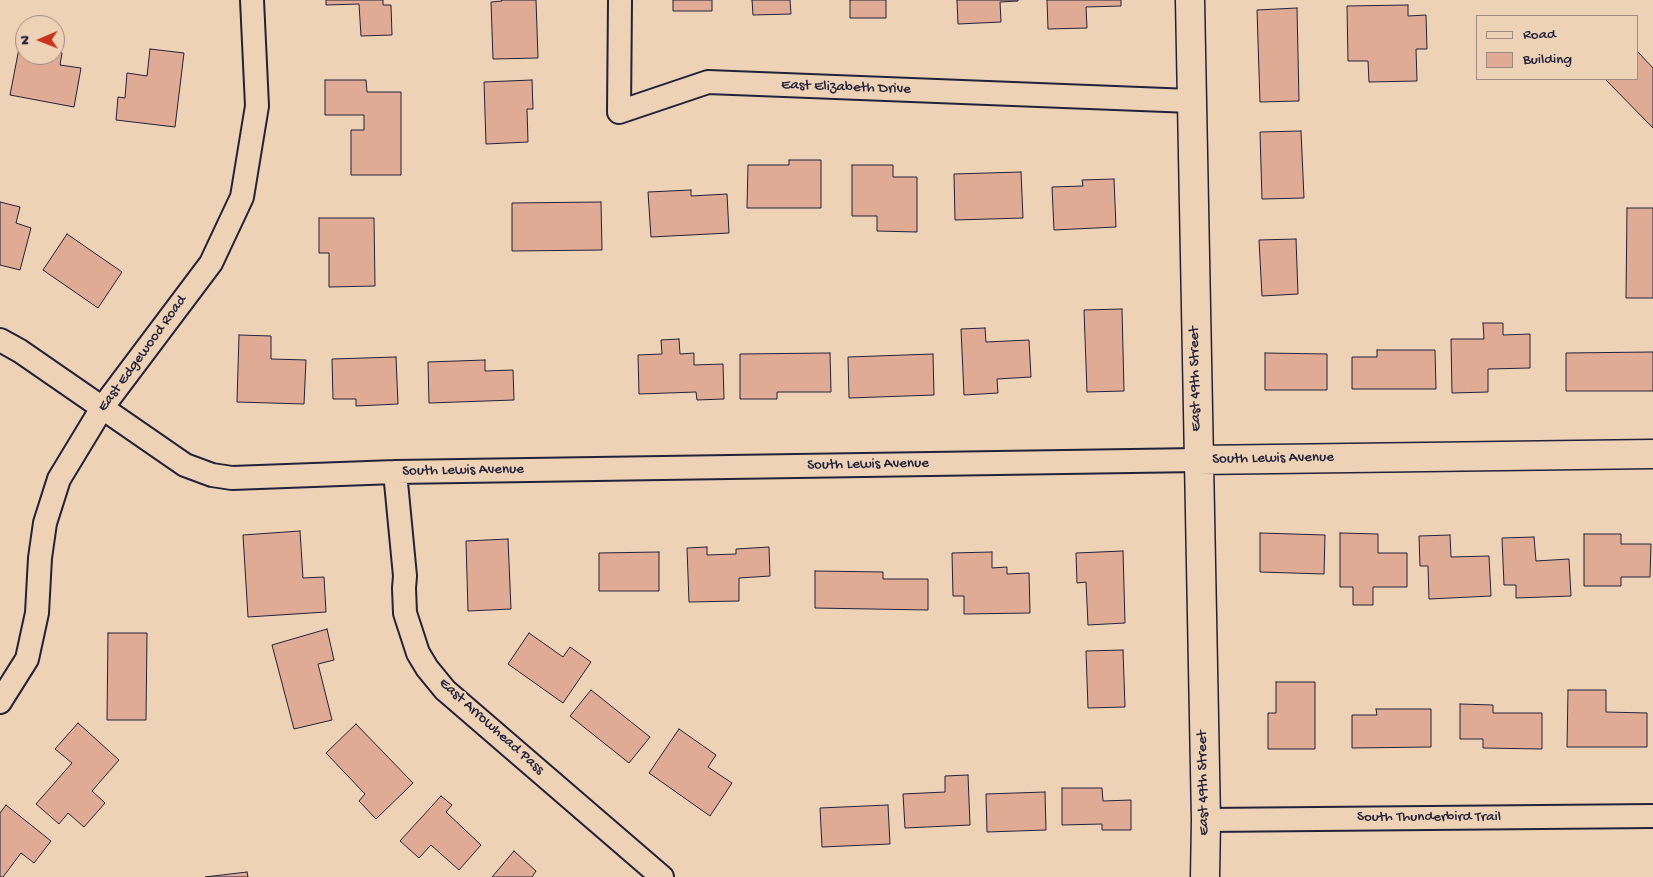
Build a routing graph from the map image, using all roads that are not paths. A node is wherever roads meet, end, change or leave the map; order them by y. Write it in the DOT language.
graph roads {
  1 [pos="252,0"];
  2 [pos="620,0"];
  3 [pos="1190,0"];
  4 [pos="1191,101"];
  5 [pos="0,340"];
  6 [pos="102,408"];
  7 [pos="1653,454"];
  8 [pos="1198,460"];
  9 [pos="395,472"];
  10 [pos="0,702"];
  11 [pos="1653,816"];
  12 [pos="1206,820"];
  13 [pos="662,877"];
  14 [pos="1205,877"];
  1 -- 6 [label="street, East Edgewood Road"];
  2 -- 4 [label="street, East Elizabeth Drive"];
  3 -- 4 [label="street, East 49th Street"];
  4 -- 8 [label="street, East 49th Street"];
  5 -- 6 [label="street, South Lewis Avenue"];
  6 -- 9 [label="street, South Lewis Avenue"];
  6 -- 10 [label="street, East Edgewood Road"];
  7 -- 8 [label="street, South Lewis Avenue"];
  8 -- 9 [label="street, South Lewis Avenue"];
  8 -- 12 [label="street, East 49th Street"];
  9 -- 13 [label="street, East Arrowhead Pass"];
  11 -- 12 [label="street, South Thunderbird Trail"];
  12 -- 14 [label="street, East 49th Street"];
}
